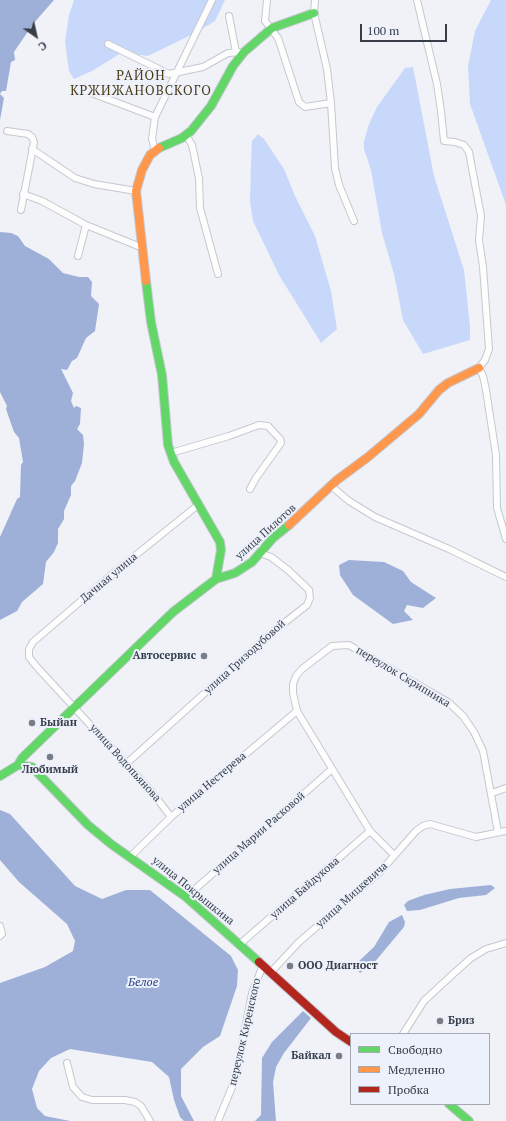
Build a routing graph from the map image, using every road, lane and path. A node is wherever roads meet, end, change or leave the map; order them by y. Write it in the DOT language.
graph roads {
  1 [pos="212,0"];
  2 [pos="266,0"];
  3 [pos="315,0"];
  4 [pos="416,0"];
  5 [pos="314,13"];
  6 [pos="229,16"];
  7 [pos="272,28"];
  8 [pos="108,44"];
  9 [pos="240,52"];
  10 [pos="175,73"];
  11 [pos="86,91"];
  12 [pos="331,103"];
  13 [pos="155,117"];
  14 [pos="7,131"];
  15 [pos="186,135"];
  16 [pos="32,149"];
  17 [pos="155,150"];
  18 [pos="136,191"];
  19 [pos="23,194"];
  20 [pos="21,210"];
  21 [pos="354,222"];
  22 [pos="86,225"];
  23 [pos="143,248"];
  24 [pos="78,256"];
  25 [pos="218,274"];
  26 [pos="479,368"];
  27 [pos="171,453"];
  28 [pos="331,486"];
  29 [pos="250,490"];
  30 [pos="198,505"];
  31 [pos="506,539"];
  32 [pos="260,553"];
  33 [pos="506,577"];
  34 [pos="216,579"];
  35 [pos="29,657"];
  36 [pos="75,707"];
  37 [pos="297,711"];
  38 [pos="126,764"];
  39 [pos="18,765"];
  40 [pos="332,770"];
  41 [pos="0,776"];
  42 [pos="506,788"];
  43 [pos="492,793"];
  44 [pos="171,817"];
  45 [pos="370,831"];
  46 [pos="506,831"];
  47 [pos="498,832"];
  48 [pos="394,855"];
  49 [pos="130,857"];
  50 [pos="186,897"];
  51 [pos="0,926"];
  52 [pos="0,936"];
  53 [pos="506,943"];
  54 [pos="240,944"];
  55 [pos="263,965"];
  56 [pos="271,972"];
  57 [pos="404,1033"];
  58 [pos="350,1041"];
  59 [pos="67,1063"];
  60 [pos="450,1105"];
  61 [pos="150,1121"];
  62 [pos="218,1121"];
  63 [pos="468,1121"];
  1 -- 10 [label="street"];
  2 -- 7 [label="street"];
  3 -- 5 [label="street"];
  4 -- 26 [label="street"];
  5 -- 7 [label="street"];
  5 -- 12 [label="street"];
  6 -- 9 [label="street"];
  7 -- 9 [label="street"];
  7 -- 12 [label="street"];
  8 -- 10 [label="street"];
  9 -- 10 [label="street"];
  9 -- 15 [label="street"];
  10 -- 13 [label="street"];
  11 -- 13 [label="street"];
  12 -- 21 [label="street"];
  13 -- 17 [label="street"];
  14 -- 16 [label="street"];
  15 -- 17 [label="street"];
  15 -- 25 [label="street"];
  16 -- 18 [label="street"];
  16 -- 19 [label="street"];
  17 -- 18 [label="street"];
  18 -- 23 [label="street"];
  19 -- 20 [label="street"];
  19 -- 22 [label="street"];
  22 -- 23 [label="street"];
  22 -- 24 [label="street"];
  23 -- 27 [label="street"];
  26 -- 28 [label="street, улица Пилотов"];
  26 -- 31 [label="street"];
  27 -- 29 [label="street"];
  27 -- 30 [label="street"];
  28 -- 32 [label="street, улица Пилотов"];
  28 -- 33 [label="street"];
  30 -- 34 [label="street"];
  30 -- 35 [label="street, Дачная улица"];
  32 -- 34 [label="street, улица Пилотов"];
  32 -- 38 [label="street, улица Гризодубовой"];
  34 -- 36 [label="street, улица Пилотов"];
  35 -- 36 [label="street, улица Водопьянова"];
  36 -- 38 [label="street, улица Водопьянова"];
  36 -- 39 [label="street, улица Пилотов"];
  37 -- 40 [label="street, переулок Скрипника"];
  37 -- 43 [label="street, переулок Скрипника"];
  37 -- 44 [label="street, улица Нестерева"];
  38 -- 44 [label="street, улица Водопьянова"];
  39 -- 41 [label="street, улица Пилотов"];
  39 -- 49 [label="street, улица Покрышкина"];
  40 -- 45 [label="street, переулок Скрипника"];
  40 -- 50 [label="street, улица Марии Расковой"];
  42 -- 43 [label="street"];
  43 -- 47 [label="street, переулок Скрипника"];
  44 -- 49 [label="street, улица Нестерева"];
  45 -- 48 [label="street, переулок Скрипника"];
  45 -- 54 [label="street, улица Байдукова"];
  46 -- 47 [label="street, улица Мицкевича"];
  47 -- 48 [label="street, улица Мицкевича"];
  48 -- 56 [label="street, улица Мицкевича"];
  49 -- 50 [label="street, улица Покрышкина"];
  50 -- 54 [label="street, улица Покрышкина"];
  51 -- 52 [label="street"];
  53 -- 57 [label="street"];
  54 -- 55 [label="street, улица Покрышкина"];
  55 -- 56 [label="street, улица Покрышкина"];
  55 -- 62 [label="street, переулок Киренского"];
  56 -- 58 [label="street, улица Покрышкина"];
  59 -- 61 [label="street"];
  60 -- 63 [label="street"];
}
